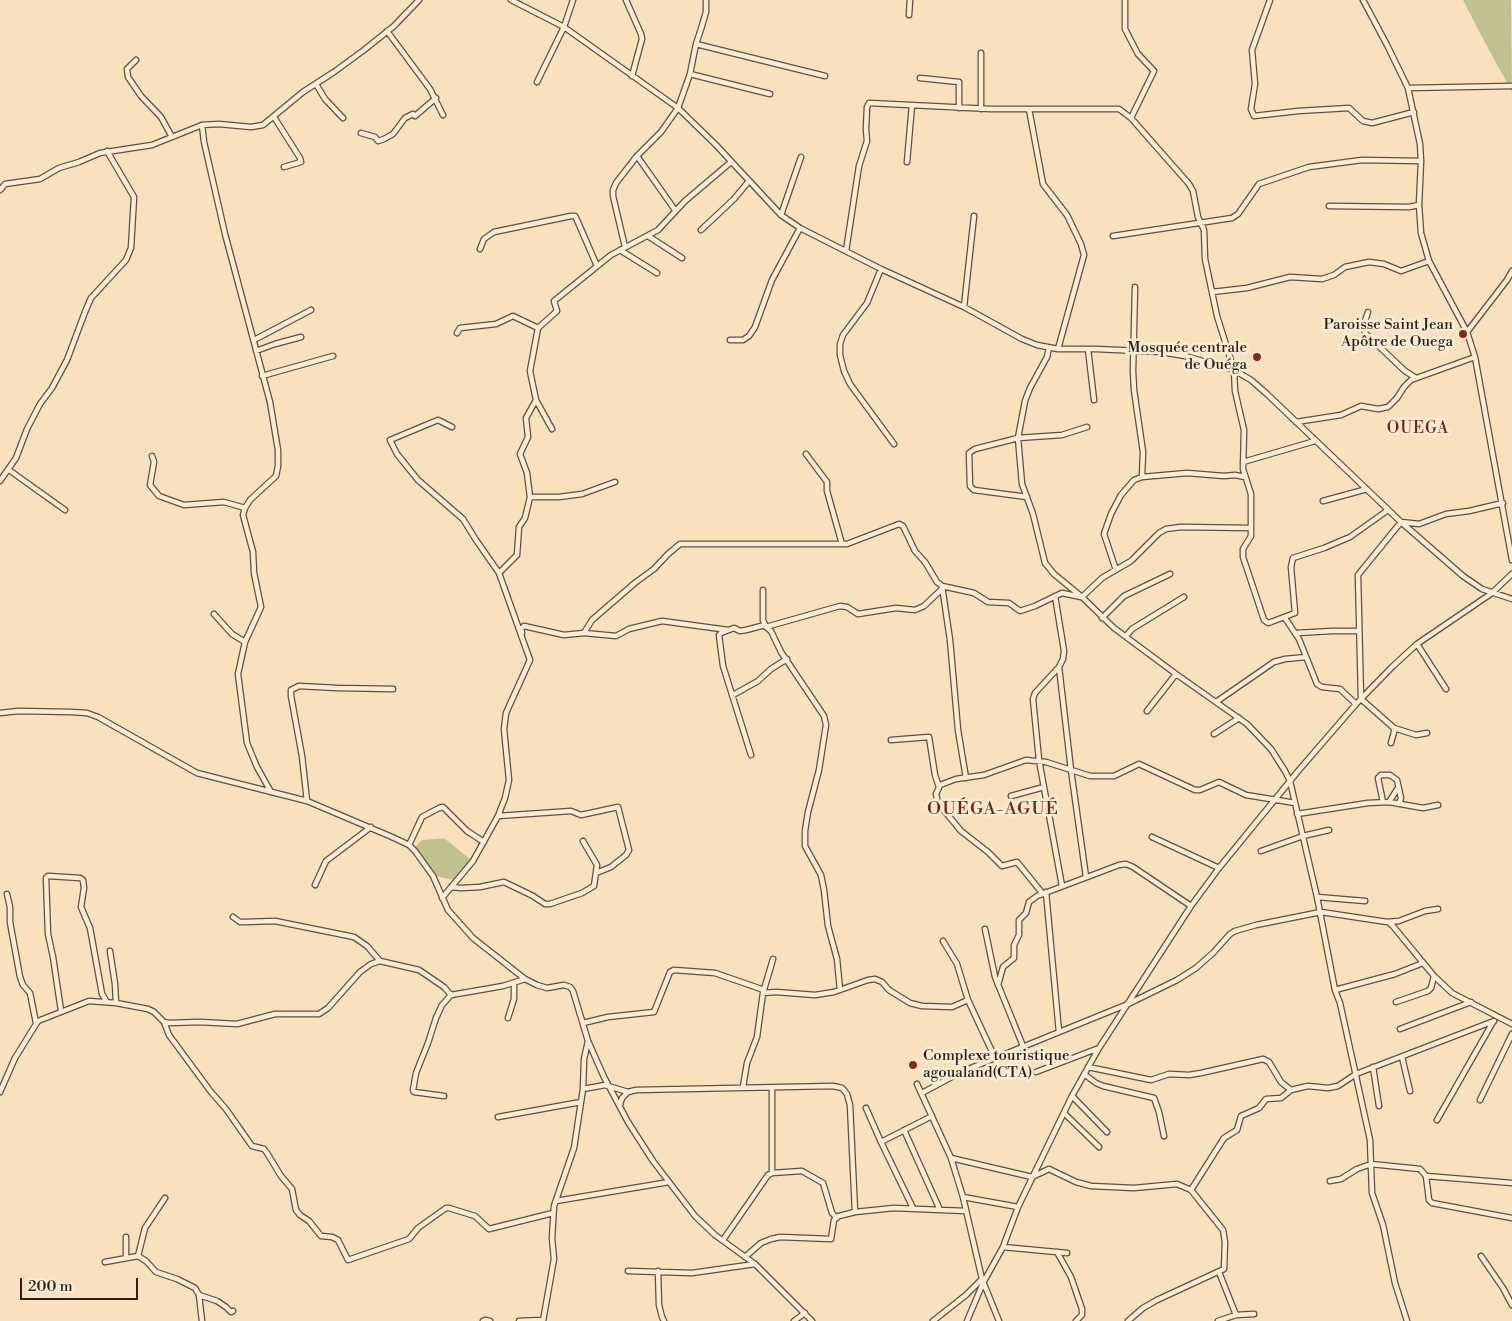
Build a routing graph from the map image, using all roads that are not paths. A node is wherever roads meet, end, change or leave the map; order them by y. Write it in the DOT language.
graph roads {
  1 [pos="419,0"];
  2 [pos="511,0"];
  3 [pos="573,0"];
  4 [pos="626,0"];
  5 [pos="706,0"];
  6 [pos="910,0"];
  7 [pos="1125,0"];
  8 [pos="1270,0"];
  9 [pos="1363,0"];
  10 [pos="909,15"];
  11 [pos="564,27"];
  12 [pos="387,32"];
  13 [pos="696,44"];
  14 [pos="981,53"];
  15 [pos="136,60"];
  16 [pos="690,74"];
  17 [pos="632,76"];
  18 [pos="825,76"];
  19 [pos="920,78"];
  20 [pos="537,82"];
  21 [pos="316,84"];
  22 [pos="1512,86"];
  23 [pos="1408,88"];
  24 [pos="770,94"];
  25 [pos="436,98"];
  26 [pos="912,105"];
  27 [pos="678,108"];
  28 [pos="960,108"];
  29 [pos="981,109"];
  30 [pos="1029,109"];
  31 [pos="1414,112"];
  32 [pos="443,115"];
  33 [pos="274,117"];
  34 [pos="343,118"];
  35 [pos="1131,118"];
  36 [pos="202,125"];
  37 [pos="361,133"];
  38 [pos="172,137"];
  39 [pos="107,151"];
  40 [pos="636,156"];
  41 [pos="800,157"];
  42 [pos="1421,161"];
  43 [pos="731,162"];
  44 [pos="907,162"];
  45 [pos="284,168"];
  46 [pos="749,181"];
  47 [pos="2,185"];
  48 [pos="0,190"];
  49 [pos="1419,205"];
  50 [pos="1329,206"];
  51 [pos="675,210"];
  52 [pos="781,215"];
  53 [pos="974,216"];
  54 [pos="1201,223"];
  55 [pos="800,228"];
  56 [pos="701,230"];
  57 [pos="648,236"];
  58 [pos="1113,236"];
  59 [pos="623,248"];
  60 [pos="480,249"];
  61 [pos="846,251"];
  62 [pos="682,258"];
  63 [pos="1429,261"];
  64 [pos="597,266"];
  65 [pos="881,269"];
  66 [pos="1512,271"];
  67 [pos="657,273"];
  68 [pos="1135,286"];
  69 [pos="1212,292"];
  70 [pos="964,307"];
  71 [pos="311,310"];
  72 [pos="1368,312"];
  73 [pos="538,328"];
  74 [pos="1468,332"];
  75 [pos="456,333"];
  76 [pos="301,337"];
  77 [pos="254,340"];
  78 [pos="730,340"];
  79 [pos="1049,348"];
  80 [pos="1058,349"];
  81 [pos="1088,349"];
  82 [pos="256,351"];
  83 [pos="1132,351"];
  84 [pos="333,356"];
  85 [pos="1476,357"];
  86 [pos="1234,370"];
  87 [pos="262,376"];
  88 [pos="1416,378"];
  89 [pos="536,400"];
  90 [pos="1094,400"];
  91 [pos="1296,422"];
  92 [pos="452,427"];
  93 [pos="1087,427"];
  94 [pos="552,429"];
  95 [pos="1018,438"];
  96 [pos="1315,441"];
  97 [pos="894,444"];
  98 [pos="806,454"];
  99 [pos="152,456"];
  100 [pos="1243,462"];
  101 [pos="9,470"];
  102 [pos="1142,477"];
  103 [pos="1245,477"];
  104 [pos="1,478"];
  105 [pos="615,482"];
  106 [pos="1367,490"];
  107 [pos="530,497"];
  108 [pos="1027,497"];
  109 [pos="1323,501"];
  110 [pos="1503,504"];
  111 [pos="245,508"];
  112 [pos="65,510"];
  113 [pos="1388,510"];
  114 [pos="1401,522"];
  115 [pos="1250,528"];
  116 [pos="842,544"];
  117 [pos="1512,560"];
  118 [pos="1116,570"];
  119 [pos="499,573"];
  120 [pos="1170,574"];
  121 [pos="1512,574"];
  122 [pos="942,587"];
  123 [pos="763,590"];
  124 [pos="1492,593"];
  125 [pos="1055,596"];
  126 [pos="1082,597"];
  127 [pos="1184,597"];
  128 [pos="1512,599"];
  129 [pos="214,614"];
  130 [pos="1102,618"];
  131 [pos="1285,618"];
  132 [pos="765,626"];
  133 [pos="728,630"];
  134 [pos="1359,631"];
  135 [pos="584,633"];
  136 [pos="522,634"];
  137 [pos="1296,634"];
  138 [pos="1126,636"];
  139 [pos="245,642"];
  140 [pos="1418,644"];
  141 [pos="1306,657"];
  142 [pos="787,659"];
  143 [pos="1059,667"];
  144 [pos="1176,674"];
  145 [pos="393,689"];
  146 [pos="1446,689"];
  147 [pos="733,694"];
  148 [pos="1361,699"];
  149 [pos="1216,702"];
  150 [pos="1356,704"];
  151 [pos="1147,711"];
  152 [pos="0,713"];
  153 [pos="1239,718"];
  154 [pos="1394,728"];
  155 [pos="1214,734"];
  156 [pos="1427,734"];
  157 [pos="891,740"];
  158 [pos="1391,743"];
  159 [pos="751,755"];
  160 [pos="1039,760"];
  161 [pos="1071,770"];
  162 [pos="966,778"];
  163 [pos="1290,780"];
  164 [pos="939,787"];
  165 [pos="1044,787"];
  166 [pos="1398,788"];
  167 [pos="271,792"];
  168 [pos="1011,796"];
  169 [pos="1274,800"];
  170 [pos="307,801"];
  171 [pos="1383,802"];
  172 [pos="1389,802"];
  173 [pos="1294,803"];
  174 [pos="1399,804"];
  175 [pos="1438,805"];
  176 [pos="1297,814"];
  177 [pos="498,816"];
  178 [pos="371,828"];
  179 [pos="1329,830"];
  180 [pos="1303,836"];
  181 [pos="1152,837"];
  182 [pos="584,841"];
  183 [pos="484,842"];
  184 [pos="409,846"];
  185 [pos="1261,851"];
  186 [pos="1219,868"];
  187 [pos="596,873"];
  188 [pos="1086,877"];
  189 [pos="315,885"];
  190 [pos="1062,886"];
  191 [pos="451,887"];
  192 [pos="1044,893"];
  193 [pos="7,894"];
  194 [pos="1317,897"];
  195 [pos="442,898"];
  196 [pos="1365,901"];
  197 [pos="1191,906"];
  198 [pos="1438,909"];
  199 [pos="1320,912"];
  200 [pos="233,916"];
  201 [pos="1387,922"];
  202 [pos="985,929"];
  203 [pos="943,941"];
  204 [pos="110,951"];
  205 [pos="773,959"];
  206 [pos="380,961"];
  207 [pos="1423,963"];
  208 [pos="1434,976"];
  209 [pos="525,979"];
  210 [pos="514,983"];
  211 [pos="998,985"];
  212 [pos="840,990"];
  213 [pos="1334,990"];
  214 [pos="763,992"];
  215 [pos="451,995"];
  216 [pos="968,1000"];
  217 [pos="108,1002"];
  218 [pos="116,1002"];
  219 [pos="1396,1002"];
  220 [pos="1471,1002"];
  221 [pos="1128,1004"];
  222 [pos="61,1011"];
  223 [pos="508,1018"];
  224 [pos="1495,1018"];
  225 [pos="164,1022"];
  226 [pos="36,1023"];
  227 [pos="583,1023"];
  228 [pos="1512,1024"];
  229 [pos="1400,1029"];
  230 [pos="1059,1032"];
  231 [pos="1512,1034"];
  232 [pos="588,1040"];
  233 [pos="1024,1046"];
  234 [pos="1099,1048"];
  235 [pos="1402,1057"];
  236 [pos="996,1058"];
  237 [pos="1088,1067"];
  238 [pos="1373,1068"];
  239 [pos="1036,1072"];
  240 [pos="1084,1074"];
  241 [pos="1356,1074"];
  242 [pos="917,1084"];
  243 [pos="609,1086"];
  244 [pos="743,1087"];
  245 [pos="772,1088"];
  246 [pos="583,1089"];
  247 [pos="1291,1090"];
  248 [pos="1410,1091"];
  249 [pos="0,1092"];
  250 [pos="628,1092"];
  251 [pos="922,1094"];
  252 [pos="444,1096"];
  253 [pos="1072,1096"];
  254 [pos="1480,1100"];
  255 [pos="581,1102"];
  256 [pos="1379,1106"];
  257 [pos="620,1107"];
  258 [pos="866,1108"];
  259 [pos="1064,1113"];
  260 [pos="932,1116"];
  261 [pos="498,1117"];
  262 [pos="1437,1120"];
  263 [pos="904,1130"];
  264 [pos="1107,1132"];
  265 [pos="1164,1136"];
  266 [pos="881,1142"];
  267 [pos="1099,1147"];
  268 [pos="951,1158"];
  269 [pos="1371,1164"];
  270 [pos="772,1173"];
  271 [pos="1426,1176"];
  272 [pos="1032,1177"];
  273 [pos="1330,1181"];
  274 [pos="669,1182"];
  275 [pos="1512,1183"];
  276 [pos="1192,1190"];
  277 [pos="165,1198"];
  278 [pos="962,1198"];
  279 [pos="556,1202"];
  280 [pos="1018,1207"];
  281 [pos="913,1208"];
  282 [pos="940,1210"];
  283 [pos="965,1211"];
  284 [pos="855,1212"];
  285 [pos="553,1213"];
  286 [pos="836,1218"];
  287 [pos="1512,1218"];
  288 [pos="126,1237"];
  289 [pos="723,1240"];
  290 [pos="1002,1247"];
  291 [pos="1056,1252"];
  292 [pos="1067,1253"];
  293 [pos="138,1256"];
  294 [pos="745,1256"];
  295 [pos="1481,1256"];
  296 [pos="126,1258"];
  297 [pos="105,1262"];
  298 [pos="755,1264"];
  299 [pos="628,1271"];
  300 [pos="658,1271"];
  301 [pos="1219,1272"];
  302 [pos="983,1281"];
  303 [pos="199,1295"];
  304 [pos="1512,1305"];
  305 [pos="233,1312"];
  306 [pos="805,1314"];
  307 [pos="1254,1314"];
  308 [pos="1234,1318"];
  309 [pos="543,1320"];
  310 [pos="202,1321"];
  311 [pos="483,1321"];
  312 [pos="490,1321"];
  313 [pos="519,1321"];
  314 [pos="664,1321"];
  315 [pos="794,1321"];
  316 [pos="812,1321"];
  317 [pos="933,1321"];
  318 [pos="967,1321"];
  319 [pos="999,1321"];
  320 [pos="1076,1321"];
  321 [pos="1128,1321"];
  322 [pos="1218,1321"];
  323 [pos="1407,1321"];
  1 -- 12 [label="street"];
  2 -- 11 [label="street"];
  3 -- 11 [label="street"];
  4 -- 17 [label="street"];
  5 -- 13 [label="street"];
  6 -- 10 [label="street"];
  7 -- 35 [label="street"];
  8 -- 31 [label="street"];
  9 -- 23 [label="street"];
  11 -- 17 [label="street"];
  11 -- 20 [label="street"];
  12 -- 21 [label="street"];
  12 -- 25 [label="street"];
  13 -- 16 [label="street"];
  13 -- 18 [label="street"];
  14 -- 29 [label="street"];
  15 -- 38 [label="street"];
  16 -- 24 [label="street"];
  16 -- 27 [label="street"];
  17 -- 27 [label="street"];
  19 -- 28 [label="street"];
  21 -- 33 [label="street"];
  21 -- 34 [label="street"];
  22 -- 23 [label="street"];
  23 -- 31 [label="street"];
  25 -- 32 [label="street"];
  25 -- 37 [label="street"];
  26 -- 28 [label="street"];
  26 -- 44 [label="street"];
  26 -- 61 [label="street"];
  27 -- 40 [label="street"];
  27 -- 43 [label="street"];
  28 -- 29 [label="street"];
  29 -- 30 [label="street"];
  30 -- 35 [label="street"];
  30 -- 80 [label="street"];
  31 -- 42 [label="street"];
  33 -- 36 [label="street"];
  33 -- 45 [label="street"];
  35 -- 54 [label="street"];
  36 -- 38 [label="street"];
  36 -- 77 [label="street"];
  38 -- 39 [label="street"];
  39 -- 47 [label="street"];
  39 -- 101 [label="street"];
  40 -- 51 [label="street"];
  40 -- 59 [label="street"];
  41 -- 52 [label="street"];
  42 -- 49 [label="street"];
  42 -- 54 [label="street"];
  43 -- 46 [label="street"];
  43 -- 51 [label="street"];
  46 -- 52 [label="street"];
  46 -- 56 [label="street"];
  47 -- 48 [label="street"];
  49 -- 50 [label="street"];
  49 -- 63 [label="street"];
  51 -- 57 [label="street"];
  52 -- 55 [label="street"];
  53 -- 70 [label="street"];
  54 -- 58 [label="street"];
  54 -- 69 [label="street"];
  55 -- 61 [label="street"];
  55 -- 78 [label="street"];
  57 -- 59 [label="street"];
  57 -- 62 [label="street"];
  59 -- 64 [label="street"];
  59 -- 67 [label="street"];
  60 -- 64 [label="street"];
  61 -- 65 [label="street"];
  63 -- 69 [label="street"];
  63 -- 74 [label="street"];
  64 -- 73 [label="street"];
  65 -- 70 [label="street"];
  65 -- 97 [label="street"];
  66 -- 74 [label="street"];
  68 -- 83 [label="street"];
  69 -- 86 [label="street"];
  70 -- 79 [label="street"];
  71 -- 77 [label="street"];
  72 -- 88 [label="street"];
  73 -- 75 [label="street"];
  73 -- 89 [label="street"];
  74 -- 85 [label="street"];
  76 -- 82 [label="street"];
  77 -- 82 [label="street"];
  79 -- 80 [label="street"];
  79 -- 95 [label="street"];
  80 -- 81 [label="street"];
  81 -- 83 [label="street"];
  81 -- 90 [label="street"];
  82 -- 87 [label="street"];
  83 -- 86 [label="street"];
  83 -- 102 [label="street"];
  84 -- 87 [label="street"];
  85 -- 88 [label="street"];
  85 -- 110 [label="street"];
  86 -- 91 [label="street"];
  86 -- 100 [label="street"];
  87 -- 111 [label="street"];
  88 -- 91 [label="street"];
  89 -- 94 [label="street"];
  89 -- 107 [label="street"];
  91 -- 96 [label="street"];
  92 -- 119 [label="street"];
  93 -- 95 [label="street"];
  95 -- 108 [label="street"];
  95 -- 108 [label="street"];
  96 -- 100 [label="street"];
  96 -- 106 [label="street"];
  98 -- 116 [label="street"];
  99 -- 111 [label="street"];
  100 -- 103 [label="street"];
  101 -- 104 [label="street"];
  101 -- 112 [label="street"];
  102 -- 103 [label="street"];
  102 -- 118 [label="street"];
  103 -- 115 [label="street"];
  105 -- 107 [label="street"];
  106 -- 109 [label="street"];
  106 -- 113 [label="street"];
  107 -- 119 [label="street"];
  108 -- 126 [label="street"];
  110 -- 114 [label="street"];
  110 -- 117 [label="street"];
  111 -- 139 [label="street"];
  113 -- 114 [label="street"];
  113 -- 131 [label="street"];
  114 -- 124 [label="street"];
  114 -- 134 [label="street"];
  115 -- 118 [label="street"];
  115 -- 131 [label="street"];
  116 -- 122 [label="street"];
  116 -- 135 [label="street"];
  118 -- 126 [label="street"];
  119 -- 136 [label="street"];
  120 -- 130 [label="street"];
  121 -- 124 [label="street"];
  122 -- 125 [label="street"];
  122 -- 132 [label="street"];
  122 -- 162 [label="street"];
  123 -- 132 [label="street"];
  124 -- 128 [label="street"];
  124 -- 140 [label="street"];
  125 -- 126 [label="street"];
  125 -- 143 [label="street"];
  126 -- 130 [label="street"];
  127 -- 138 [label="street"];
  129 -- 139 [label="street"];
  130 -- 138 [label="street"];
  131 -- 137 [label="street"];
  132 -- 133 [label="street"];
  132 -- 142 [label="street"];
  133 -- 135 [label="street"];
  133 -- 147 [label="street"];
  134 -- 137 [label="street"];
  134 -- 148 [label="street"];
  135 -- 136 [label="street"];
  136 -- 177 [label="street"];
  137 -- 141 [label="street"];
  138 -- 144 [label="street"];
  139 -- 167 [label="street"];
  140 -- 146 [label="street"];
  140 -- 148 [label="street"];
  141 -- 149 [label="street"];
  141 -- 150 [label="street"];
  142 -- 147 [label="street"];
  142 -- 212 [label="street"];
  143 -- 160 [label="street"];
  143 -- 161 [label="street"];
  144 -- 149 [label="street"];
  144 -- 151 [label="street"];
  145 -- 170 [label="street"];
  147 -- 159 [label="street"];
  148 -- 150 [label="street"];
  148 -- 154 [label="street"];
  149 -- 153 [label="street"];
  150 -- 163 [label="street"];
  152 -- 167 [label="street"];
  153 -- 155 [label="street"];
  153 -- 163 [label="street"];
  154 -- 156 [label="street"];
  154 -- 158 [label="street"];
  157 -- 164 [label="street"];
  160 -- 161 [label="street"];
  160 -- 162 [label="street"];
  160 -- 165 [label="street"];
  161 -- 169 [label="street"];
  161 -- 188 [label="street"];
  162 -- 164 [label="street"];
  163 -- 169 [label="street"];
  163 -- 173 [label="street"];
  164 -- 192 [label="street"];
  165 -- 168 [label="street"];
  165 -- 190 [label="street"];
  166 -- 171 [label="street"];
  166 -- 172 [label="street"];
  166 -- 174 [label="street"];
  167 -- 170 [label="street"];
  169 -- 173 [label="street"];
  169 -- 186 [label="street"];
  170 -- 178 [label="street"];
  171 -- 172 [label="street"];
  171 -- 176 [label="street"];
  172 -- 174 [label="street"];
  173 -- 176 [label="street"];
  174 -- 175 [label="street"];
  176 -- 180 [label="street"];
  177 -- 183 [label="street"];
  177 -- 187 [label="street"];
  178 -- 184 [label="street"];
  178 -- 189 [label="street"];
  179 -- 180 [label="street"];
  180 -- 185 [label="street"];
  180 -- 194 [label="street"];
  181 -- 186 [label="street"];
  182 -- 187 [label="street"];
  183 -- 184 [label="street"];
  183 -- 191 [label="street"];
  184 -- 195 [label="street"];
  186 -- 197 [label="street"];
  187 -- 191 [label="street"];
  188 -- 190 [label="street"];
  188 -- 197 [label="street"];
  190 -- 192 [label="street"];
  191 -- 195 [label="street"];
  192 -- 211 [label="street"];
  192 -- 230 [label="street"];
  193 -- 226 [label="street"];
  194 -- 196 [label="street"];
  194 -- 199 [label="street"];
  195 -- 209 [label="street"];
  197 -- 221 [label="street"];
  198 -- 201 [label="street"];
  199 -- 201 [label="street"];
  199 -- 213 [label="street"];
  199 -- 221 [label="street"];
  200 -- 206 [label="street"];
  201 -- 207 [label="street"];
  202 -- 211 [label="street"];
  203 -- 216 [label="street"];
  204 -- 218 [label="street"];
  205 -- 214 [label="street"];
  206 -- 215 [label="street"];
  206 -- 225 [label="street"];
  207 -- 208 [label="street"];
  207 -- 213 [label="street"];
  208 -- 219 [label="street"];
  208 -- 220 [label="street"];
  209 -- 210 [label="street"];
  209 -- 227 [label="street"];
  210 -- 215 [label="street"];
  210 -- 223 [label="street"];
  211 -- 233 [label="street"];
  212 -- 214 [label="street"];
  212 -- 216 [label="street"];
  213 -- 241 [label="street"];
  214 -- 227 [label="street"];
  214 -- 244 [label="street"];
  215 -- 252 [label="street"];
  216 -- 236 [label="street"];
  217 -- 218 [label="street"];
  217 -- 222 [label="street"];
  217 -- 222 [label="street"];
  218 -- 225 [label="street"];
  220 -- 224 [label="street"];
  220 -- 229 [label="street"];
  221 -- 230 [label="street"];
  221 -- 234 [label="street"];
  222 -- 226 [label="street"];
  224 -- 228 [label="street"];
  224 -- 235 [label="street"];
  224 -- 262 [label="street"];
  225 -- 285 [label="street"];
  226 -- 249 [label="street"];
  227 -- 232 [label="street"];
  230 -- 233 [label="street"];
  231 -- 254 [label="street"];
  232 -- 243 [label="street"];
  232 -- 246 [label="street"];
  233 -- 236 [label="street"];
  234 -- 237 [label="street"];
  234 -- 239 [label="street"];
  235 -- 238 [label="street"];
  235 -- 248 [label="street"];
  236 -- 251 [label="street"];
  237 -- 240 [label="street"];
  237 -- 247 [label="street"];
  238 -- 241 [label="street"];
  238 -- 256 [label="street"];
  240 -- 253 [label="street"];
  240 -- 265 [label="street"];
  241 -- 247 [label="street"];
  241 -- 269 [label="street"];
  242 -- 251 [label="street"];
  243 -- 246 [label="street"];
  243 -- 250 [label="street"];
  243 -- 257 [label="street"];
  244 -- 245 [label="street"];
  244 -- 250 [label="street"];
  245 -- 270 [label="street"];
  245 -- 284 [label="street"];
  246 -- 255 [label="street"];
  247 -- 276 [label="street"];
  250 -- 257 [label="street"];
  251 -- 260 [label="street"];
  253 -- 259 [label="street"];
  253 -- 264 [label="street"];
  255 -- 261 [label="street"];
  255 -- 279 [label="street"];
  257 -- 274 [label="street"];
  258 -- 266 [label="street"];
  259 -- 267 [label="street"];
  259 -- 272 [label="street"];
  260 -- 263 [label="street"];
  260 -- 268 [label="street"];
  263 -- 266 [label="street"];
  263 -- 282 [label="street"];
  266 -- 281 [label="street"];
  268 -- 272 [label="street"];
  268 -- 278 [label="street"];
  269 -- 271 [label="street"];
  269 -- 273 [label="street"];
  269 -- 323 [label="street"];
  270 -- 286 [label="street"];
  270 -- 289 [label="street"];
  271 -- 275 [label="street"];
  271 -- 287 [label="street"];
  272 -- 276 [label="street"];
  272 -- 280 [label="street"];
  274 -- 279 [label="street"];
  274 -- 289 [label="street"];
  276 -- 301 [label="street"];
  277 -- 293 [label="street"];
  278 -- 280 [label="street"];
  278 -- 283 [label="street"];
  279 -- 285 [label="street"];
  280 -- 290 [label="street"];
  281 -- 282 [label="street"];
  281 -- 284 [label="street"];
  282 -- 283 [label="street"];
  283 -- 302 [label="street"];
  284 -- 286 [label="street"];
  285 -- 309 [label="street"];
  286 -- 294 [label="street"];
  288 -- 296 [label="street"];
  289 -- 294 [label="street"];
  290 -- 291 [label="street"];
  290 -- 302 [label="street"];
  291 -- 292 [label="street"];
  291 -- 320 [label="street"];
  293 -- 296 [label="street"];
  293 -- 303 [label="street"];
  294 -- 298 [label="street"];
  295 -- 304 [label="street"];
  296 -- 297 [label="street"];
  298 -- 300 [label="street"];
  298 -- 306 [label="street"];
  299 -- 300 [label="street"];
  300 -- 314 [label="street"];
  301 -- 308 [label="street"];
  301 -- 321 [label="street"];
  302 -- 317 [label="street"];
  302 -- 318 [label="street"];
  302 -- 319 [label="street"];
  303 -- 305 [label="street"];
  303 -- 310 [label="street"];
  306 -- 315 [label="street"];
  306 -- 316 [label="street"];
  307 -- 308 [label="street"];
  308 -- 322 [label="street"];
  309 -- 313 [label="street"];
  311 -- 312 [label="street"];
}
